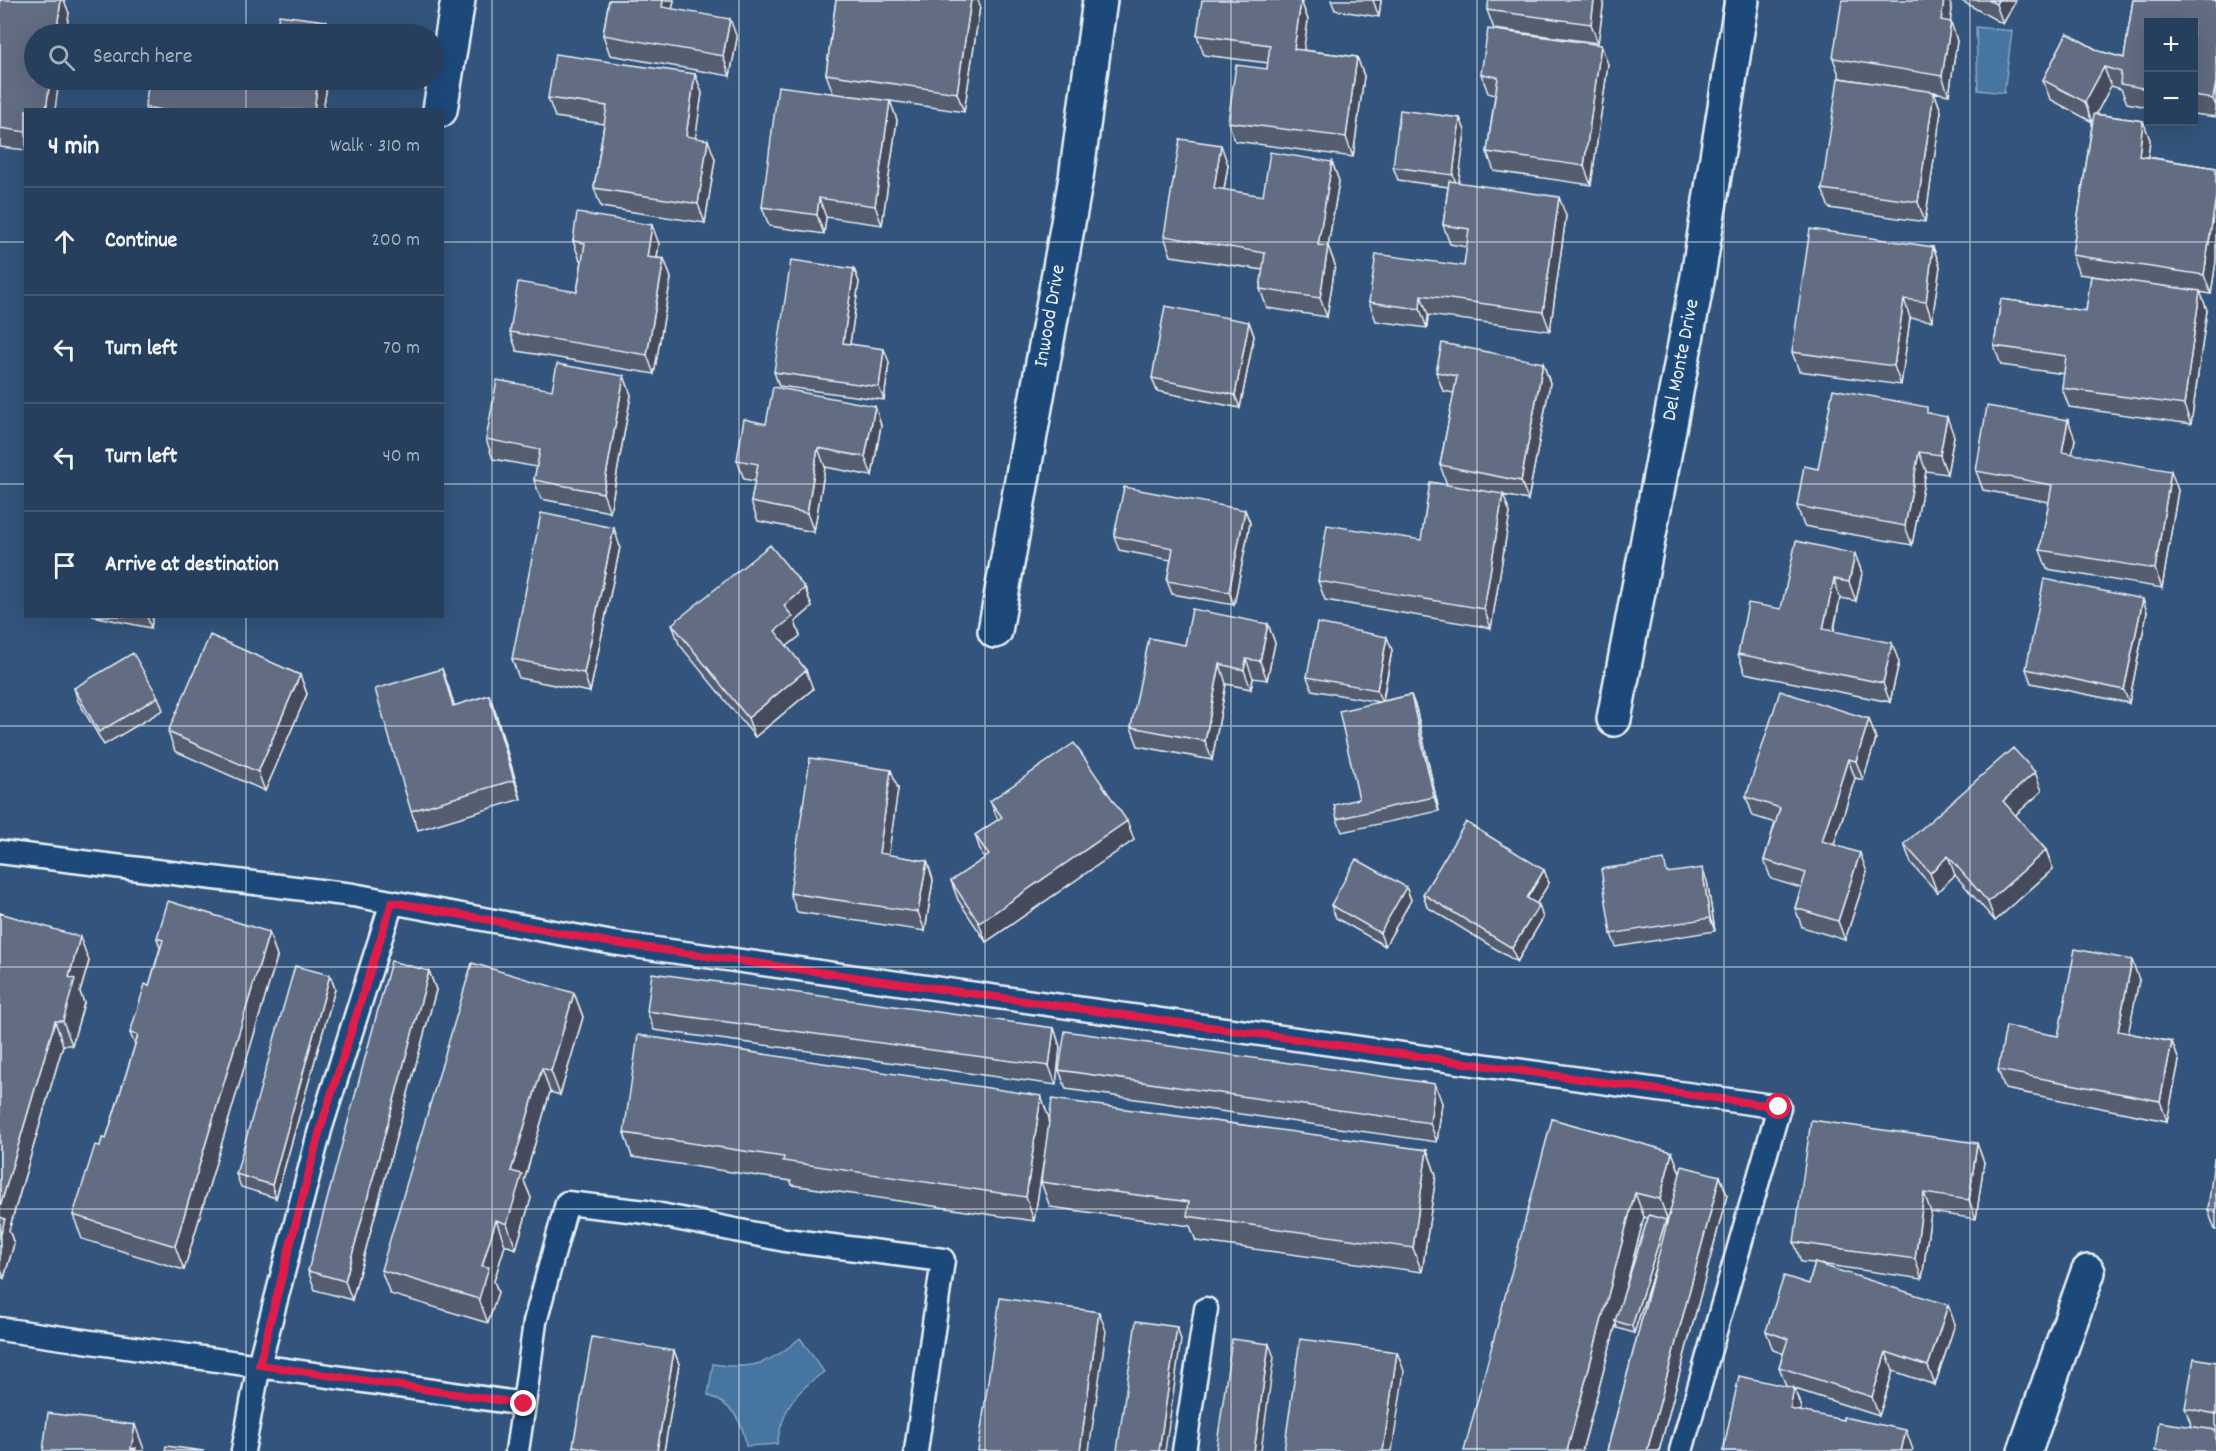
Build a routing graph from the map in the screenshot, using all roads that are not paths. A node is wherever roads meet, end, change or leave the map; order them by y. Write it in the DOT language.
graph roads {
  1 [pos="458,0"];
  2 [pos="1100,0"];
  3 [pos="1742,0"];
  4 [pos="444,86"];
  5 [pos="443,90"];
  6 [pos="440,108"];
  7 [pos="994,631"];
  8 [pos="1614,719"];
  9 [pos="0,852"];
  10 [pos="392,902"];
  11 [pos="2088,1272"];
  12 [pos="1206,1309"];
  13 [pos="0,1329"];
  14 [pos="259,1365"];
  15 [pos="524,1404"];
  16 [pos="243,1451"];
  17 [pos="517,1451"];
  18 [pos="916,1451"];
  19 [pos="1184,1451"];
  20 [pos="1681,1451"];
  21 [pos="2025,1451"];
  1 -- 4 [label="street"];
  2 -- 7 [label="street, Inwood Drive"];
  3 -- 8 [label="street, Del Monte Drive"];
  5 -- 6 [label="street"];
  9 -- 10 [label="lane"];
  10 -- 14 [label="lane"];
  10 -- 20 [label="lane"];
  11 -- 21 [label="street"];
  12 -- 19 [label="lane"];
  13 -- 14 [label="lane"];
  14 -- 15 [label="lane"];
  14 -- 16 [label="lane"];
  15 -- 17 [label="lane"];
  15 -- 18 [label="lane"];
}
